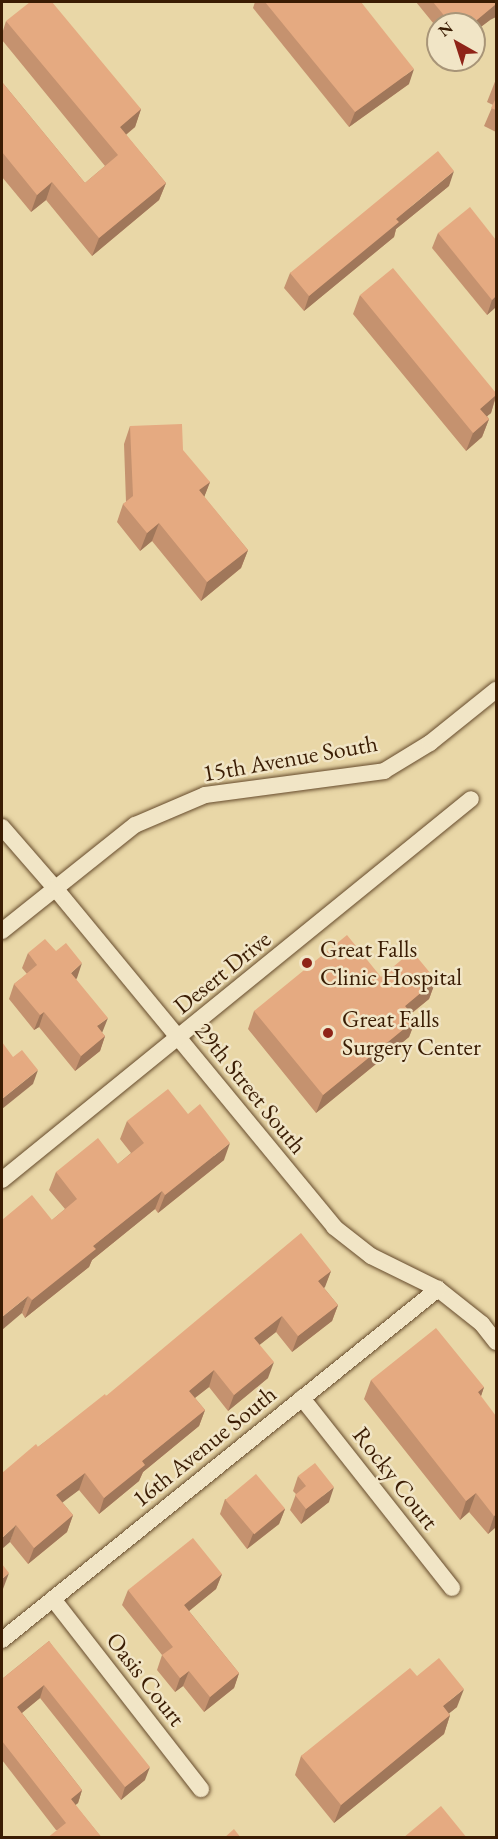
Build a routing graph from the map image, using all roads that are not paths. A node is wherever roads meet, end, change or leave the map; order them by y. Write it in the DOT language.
graph roads {
  1 [pos="496,690"];
  2 [pos="471,799"];
  3 [pos="2,827"];
  4 [pos="55,888"];
  5 [pos="2,931"];
  6 [pos="179,1038"];
  7 [pos="2,1180"];
  8 [pos="438,1289"];
  9 [pos="496,1342"];
  10 [pos="302,1398"];
  11 [pos="452,1588"];
  12 [pos="53,1599"];
  13 [pos="2,1640"];
  14 [pos="201,1789"];
  1 -- 4 [label="street, 15th Avenue South"];
  2 -- 6 [label="street, Desert Drive"];
  3 -- 4 [label="street, 29th Street South"];
  4 -- 5 [label="street, 15th Avenue South"];
  4 -- 6 [label="street, 29th Street South"];
  6 -- 7 [label="street, Desert Drive"];
  6 -- 8 [label="street, 29th Street South"];
  8 -- 9 [label="street, 29th Street South"];
  8 -- 10 [label="street, 16th Avenue South"];
  10 -- 11 [label="street, Rocky Court"];
  10 -- 12 [label="street, 16th Avenue South"];
  12 -- 13 [label="street, 16th Avenue South"];
  12 -- 14 [label="street, Oasis Court"];
}
